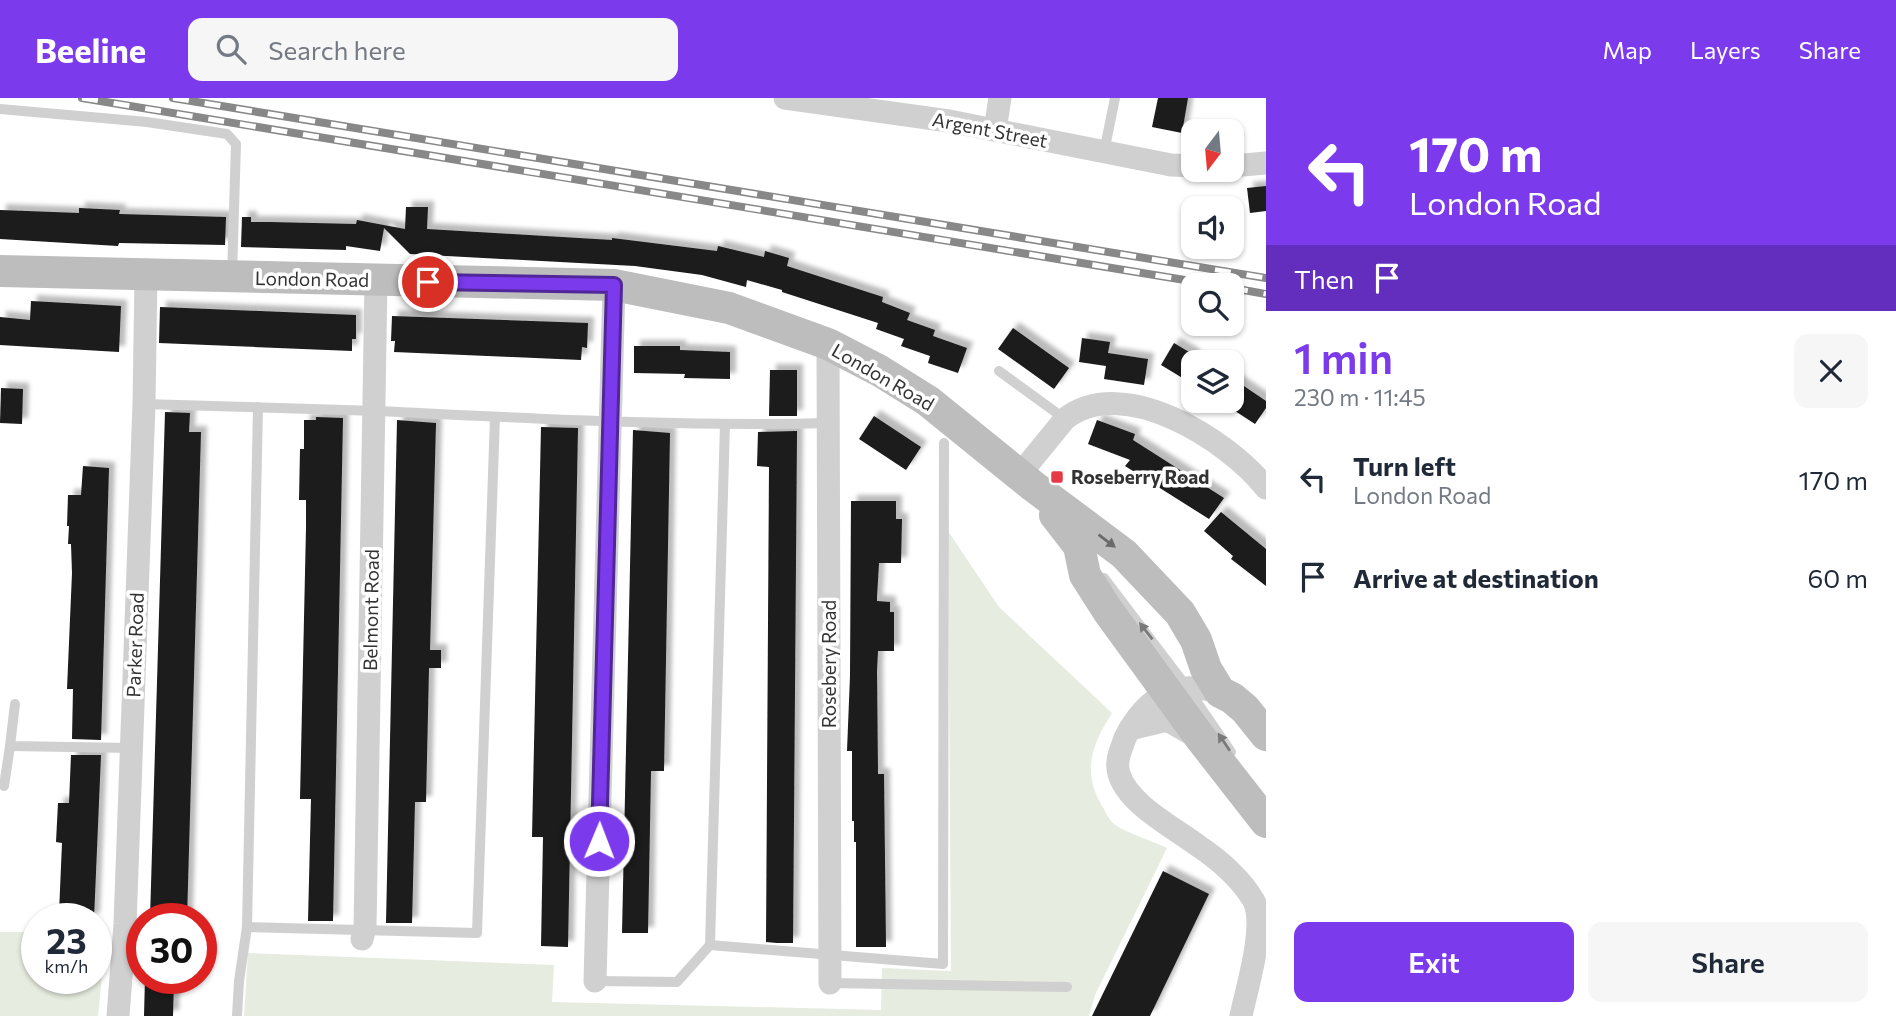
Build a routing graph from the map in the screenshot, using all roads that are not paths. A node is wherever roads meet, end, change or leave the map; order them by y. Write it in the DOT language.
graph roads {
  1 [pos="785,98"];
  2 [pos="1000,98"];
  3 [pos="1115,98"];
  4 [pos="0,109"];
  5 [pos="995,130"];
  6 [pos="1104,152"];
  7 [pos="1266,163"];
  8 [pos="1181,165"];
  9 [pos="1244,165"];
  10 [pos="0,271"];
  11 [pos="146,274"];
  12 [pos="232,277"];
  13 [pos="376,281"];
  14 [pos="614,285"];
  15 [pos="828,344"];
  16 [pos="999,371"];
  17 [pos="144,404"];
  18 [pos="258,407"];
  19 [pos="374,411"];
  20 [pos="495,417"];
  21 [pos="1065,419"];
  22 [pos="610,422"];
  23 [pos="828,423"];
  24 [pos="724,424"];
  25 [pos="944,443"];
  26 [pos="1027,480"];
  27 [pos="1266,488"];
  28 [pos="1178,690"];
  29 [pos="1220,692"];
  30 [pos="15,704"];
  31 [pos="1130,729"];
  32 [pos="1266,735"];
  33 [pos="1202,740"];
  34 [pos="10,746"];
  35 [pos="132,748"];
  36 [pos="4,786"];
  37 [pos="1258,813"];
  38 [pos="1260,904"];
  39 [pos="247,927"];
  40 [pos="363,934"];
  41 [pos="710,945"];
  42 [pos="830,956"];
  43 [pos="595,981"];
  44 [pos="830,983"];
  45 [pos="1067,988"];
  46 [pos="118,1016"];
  47 [pos="237,1016"];
  48 [pos="1241,1016"];
  1 -- 5 [label="street, Argent Street"];
  2 -- 5 [label="street"];
  3 -- 6 [label="lane"];
  4 -- 12 [label="lane"];
  5 -- 6 [label="street, Argent Street"];
  6 -- 8 [label="street, Argent Street"];
  7 -- 9 [label="street"];
  10 -- 11 [label="street, London Road"];
  11 -- 12 [label="street, London Road"];
  11 -- 17 [label="street, Parker Road"];
  12 -- 13 [label="street, London Road"];
  13 -- 14 [label="street, London Road"];
  13 -- 19 [label="street, Belmont Road"];
  14 -- 15 [label="street, London Road"];
  14 -- 22 [label="street"];
  15 -- 23 [label="street, Rosebery Road"];
  15 -- 26 [label="street, London Road"];
  16 -- 21 [label="lane"];
  17 -- 18 [label="lane"];
  17 -- 35 [label="street, Parker Road"];
  18 -- 19 [label="lane"];
  18 -- 39 [label="lane"];
  19 -- 20 [label="lane"];
  19 -- 40 [label="street, Belmont Road"];
  20 -- 22 [label="lane"];
  20 -- 40 [label="lane"];
  21 -- 26 [label="street"];
  21 -- 27 [label="street"];
  22 -- 24 [label="lane"];
  22 -- 43 [label="street"];
  23 -- 24 [label="lane"];
  23 -- 42 [label="street, Rosebery Road"];
  24 -- 41 [label="lane"];
  25 -- 42 [label="lane"];
  28 -- 26 [label="street, London Road, one-way"];
  26 -- 29 [label="street, London Road, one-way"];
  28 -- 29 [label="street"];
  28 -- 31 [label="street"];
  28 -- 33 [label="street, London Road"];
  37 -- 28 [label="lane, London Road, one-way"];
  29 -- 32 [label="street, London Road"];
  30 -- 34 [label="lane"];
  31 -- 33 [label="street"];
  31 -- 38 [label="street"];
  33 -- 37 [label="street, London Road"];
  34 -- 35 [label="lane"];
  34 -- 36 [label="lane"];
  35 -- 46 [label="street, Parker Road"];
  38 -- 48 [label="street"];
  39 -- 40 [label="lane"];
  39 -- 47 [label="lane"];
  41 -- 42 [label="lane"];
  41 -- 43 [label="lane"];
  42 -- 44 [label="street, Rosebery Road"];
  44 -- 45 [label="lane"];
}
